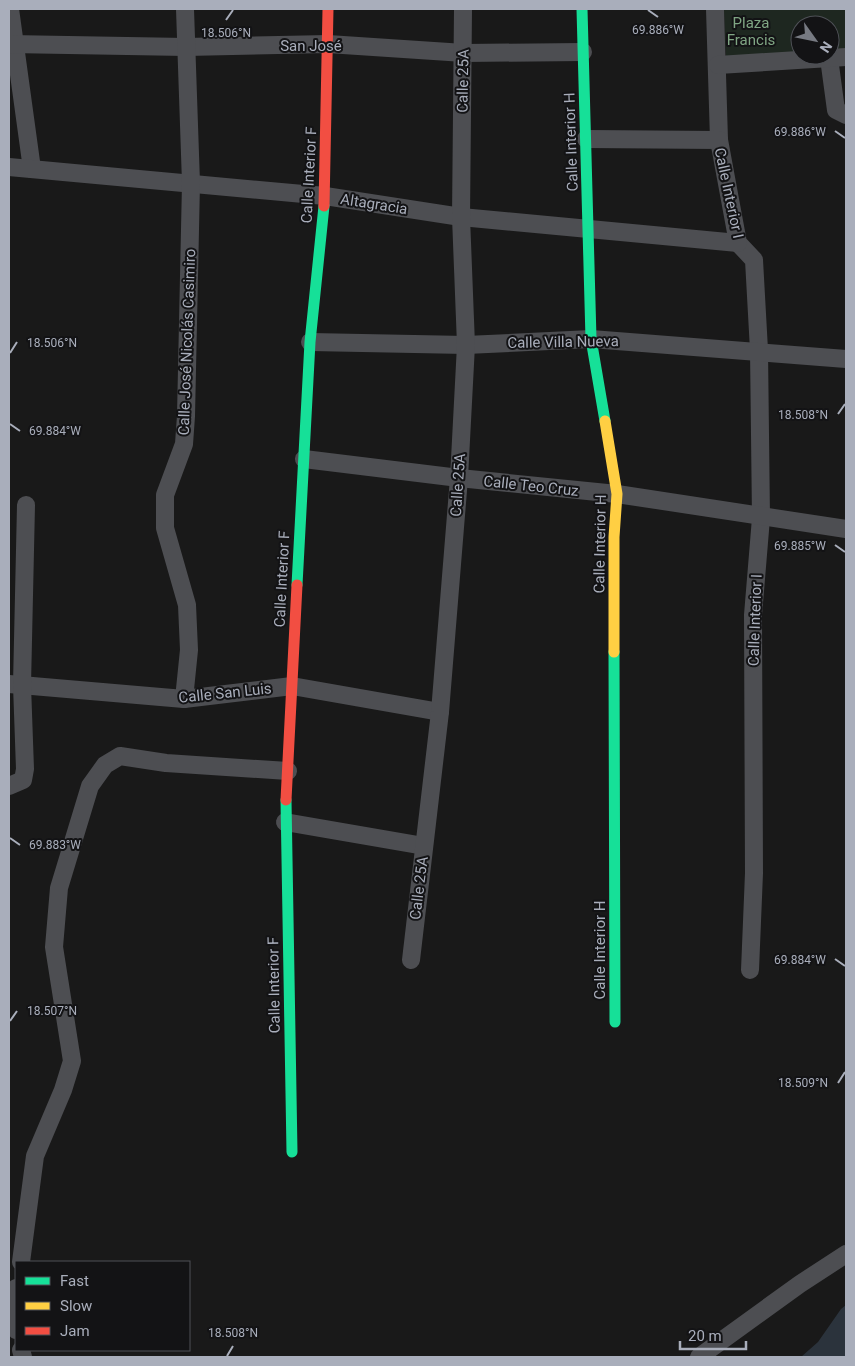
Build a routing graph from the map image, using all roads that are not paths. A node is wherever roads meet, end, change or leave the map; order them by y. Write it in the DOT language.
graph roads {
  1 [pos="10,9"];
  2 [pos="185,9"];
  3 [pos="328,9"];
  4 [pos="463,9"];
  5 [pos="582,9"];
  6 [pos="715,9"];
  7 [pos="12,44"];
  8 [pos="328,44"];
  9 [pos="186,47"];
  10 [pos="583,52"];
  11 [pos="464,53"];
  12 [pos="790,60"];
  13 [pos="718,65"];
  14 [pos="838,65"];
  15 [pos="846,115"];
  16 [pos="586,139"];
  17 [pos="718,140"];
  18 [pos="9,167"];
  19 [pos="32,169"];
  20 [pos="191,183"];
  21 [pos="325,196"];
  22 [pos="461,217"];
  23 [pos="589,228"];
  24 [pos="738,243"];
  25 [pos="592,339"];
  26 [pos="310,342"];
  27 [pos="466,345"];
  28 [pos="759,350"];
  29 [pos="846,359"];
  30 [pos="304,459"];
  31 [pos="459,478"];
  32 [pos="617,494"];
  33 [pos="26,505"];
  34 [pos="761,518"];
  35 [pos="846,530"];
  36 [pos="16,685"];
  37 [pos="292,686"];
  38 [pos="184,700"];
  39 [pos="440,712"];
  40 [pos="288,771"];
  41 [pos="16,783"];
  42 [pos="285,822"];
  43 [pos="424,846"];
  44 [pos="410,960"];
  45 [pos="750,970"];
  46 [pos="616,1022"];
  47 [pos="292,1152"];
  48 [pos="846,1254"];
  49 [pos="21,1261"];
  50 [pos="15,1296"];
  51 [pos="12,1322"];
  52 [pos="700,1357"];
  1 -- 7 [label="street"];
  2 -- 9 [label="street, Calle José Nicolás Casimiro"];
  3 -- 8 [label="street, Calle Interior F"];
  4 -- 11 [label="street, Calle 25A"];
  5 -- 10 [label="street, Calle Interior H"];
  6 -- 13 [label="street, Calle Interior I"];
  7 -- 9 [label="street, San José"];
  7 -- 19 [label="street"];
  8 -- 9 [label="street, San José"];
  8 -- 11 [label="street, San José"];
  8 -- 21 [label="street, Calle Interior F"];
  9 -- 20 [label="street, Calle José Nicolás Casimiro"];
  10 -- 11 [label="street, San José"];
  10 -- 16 [label="street, Calle Interior H"];
  11 -- 22 [label="street, Calle 25A"];
  12 -- 13 [label="street"];
  13 -- 17 [label="street, Calle Interior I"];
  14 -- 15 [label="street"];
  16 -- 17 [label="street"];
  16 -- 23 [label="street, Calle Interior H"];
  17 -- 24 [label="street, Calle Interior I"];
  18 -- 19 [label="street, Altagracia"];
  19 -- 20 [label="street, Altagracia"];
  20 -- 21 [label="street, Altagracia"];
  20 -- 38 [label="street, Calle José Nicolás Casimiro"];
  21 -- 22 [label="street, Altagracia"];
  21 -- 26 [label="street, Calle Interior F"];
  22 -- 23 [label="street, Altagracia"];
  22 -- 27 [label="street, Calle 25A"];
  23 -- 24 [label="street, Altagracia"];
  23 -- 25 [label="street, Calle Interior H"];
  24 -- 28 [label="street, Calle Interior I"];
  25 -- 27 [label="street, Calle Villa Nueva"];
  25 -- 28 [label="street, Calle Villa Nueva"];
  25 -- 32 [label="street, Calle Interior H"];
  26 -- 27 [label="street, Calle Villa Nueva"];
  26 -- 30 [label="street, Calle Interior F"];
  27 -- 31 [label="street, Calle 25A"];
  28 -- 29 [label="street, Calle Villa Nueva"];
  28 -- 34 [label="street, Calle Interior I"];
  30 -- 31 [label="street, Calle Teo Cruz"];
  30 -- 37 [label="street, Calle Interior F"];
  31 -- 32 [label="street, Calle Teo Cruz"];
  31 -- 39 [label="street, Calle 25A"];
  32 -- 34 [label="street, Calle Teo Cruz"];
  32 -- 46 [label="street, Calle Interior H"];
  33 -- 36 [label="street"];
  34 -- 35 [label="street, Calle Teo Cruz"];
  34 -- 45 [label="street, Calle Interior I"];
  36 -- 38 [label="street, Calle San Luis"];
  36 -- 41 [label="street"];
  37 -- 38 [label="street, Calle San Luis"];
  37 -- 39 [label="street, Calle San Luis"];
  37 -- 40 [label="street, Calle Interior F"];
  39 -- 43 [label="street, Calle 25A"];
  40 -- 42 [label="street, Calle Interior F"];
  40 -- 49 [label="street"];
  42 -- 43 [label="street"];
  42 -- 47 [label="street, Calle Interior F"];
  43 -- 44 [label="street, Calle 25A"];
  48 -- 52 [label="street"];
  50 -- 51 [label="street"];
}
